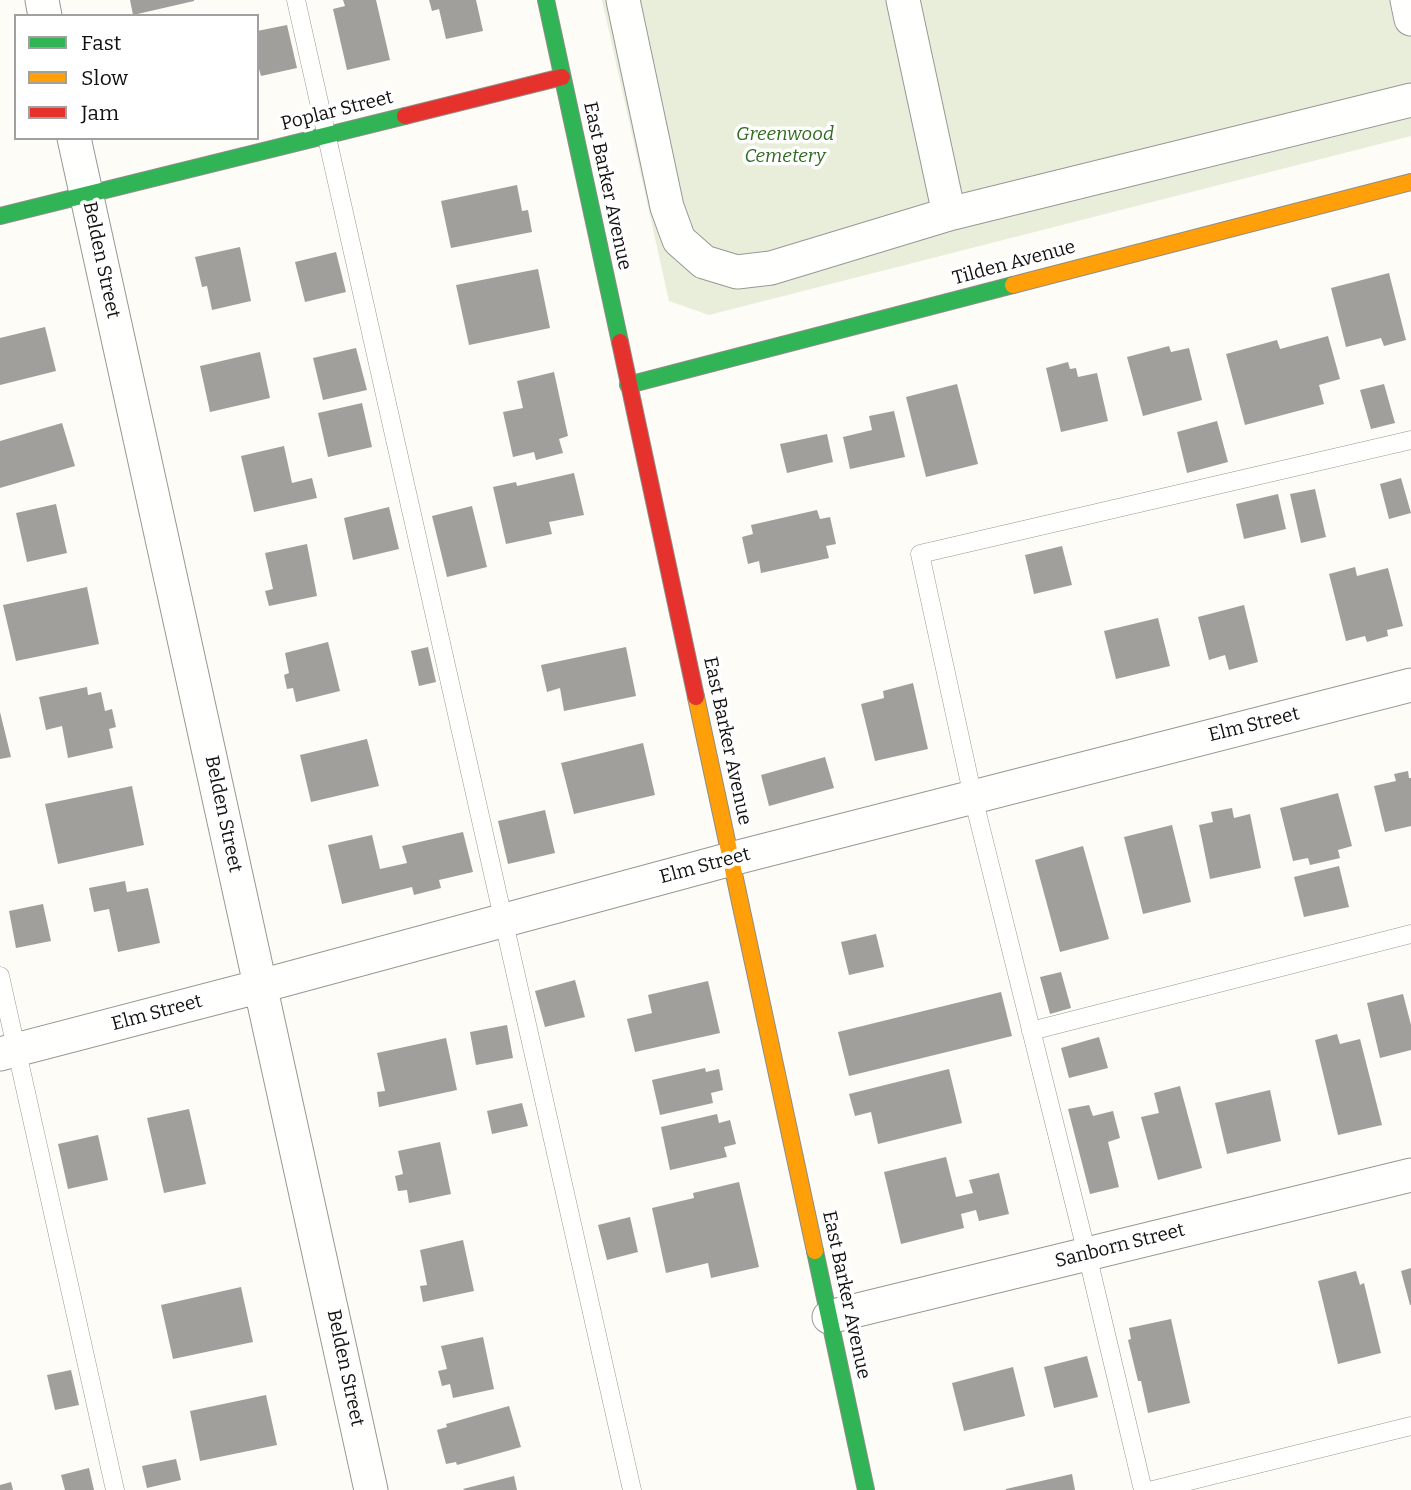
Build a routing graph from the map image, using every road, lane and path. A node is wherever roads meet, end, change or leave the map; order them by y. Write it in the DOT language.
graph roads {
  1 [pos="296,0"];
  2 [pos="546,0"];
  3 [pos="623,0"];
  4 [pos="902,0"];
  5 [pos="1407,0"];
  6 [pos="1411,19"];
  7 [pos="562,77"];
  8 [pos="1411,100"];
  9 [pos="327,135"];
  10 [pos="74,140"];
  11 [pos="1411,182"];
  12 [pos="87,195"];
  13 [pos="949,215"];
  14 [pos="0,216"];
  15 [pos="628,385"];
  16 [pos="1411,440"];
  17 [pos="1411,685"];
  18 [pos="972,797"];
  19 [pos="730,859"];
  20 [pos="505,920"];
  21 [pos="1411,934"];
  22 [pos="0,976"];
  23 [pos="261,986"];
  24 [pos="1031,1031"];
  25 [pos="9,1052"];
  26 [pos="1411,1175"];
  27 [pos="1087,1254"];
  28 [pos="829,1317"];
  29 [pos="1411,1426"];
  30 [pos="115,1490"];
  31 [pos="371,1490"];
  32 [pos="632,1490"];
  33 [pos="866,1490"];
  34 [pos="1143,1490"];
  35 [pos="1153,1490"];
  1 -- 9 [label="lane"];
  2 -- 7 [label="street, East Barker Avenue"];
  3 -- 13 [label="street"];
  4 -- 13 [label="street"];
  5 -- 6 [label="street"];
  7 -- 9 [label="street, Poplar Street"];
  7 -- 15 [label="street, East Barker Avenue"];
  8 -- 13 [label="street"];
  9 -- 12 [label="street, Poplar Street"];
  9 -- 20 [label="lane"];
  10 -- 12 [label="street, Belden Street"];
  11 -- 15 [label="street, Tilden Avenue"];
  12 -- 14 [label="street, Poplar Street"];
  12 -- 23 [label="street, Belden Street"];
  15 -- 19 [label="street, East Barker Avenue"];
  16 -- 18 [label="lane"];
  17 -- 18 [label="street, Elm Street"];
  18 -- 19 [label="street, Elm Street"];
  18 -- 24 [label="lane"];
  19 -- 20 [label="street, Elm Street"];
  19 -- 28 [label="street, East Barker Avenue"];
  20 -- 23 [label="street, Elm Street"];
  20 -- 32 [label="lane"];
  21 -- 24 [label="lane"];
  22 -- 25 [label="lane"];
  23 -- 25 [label="street, Elm Street"];
  23 -- 31 [label="street, Belden Street"];
  24 -- 27 [label="lane"];
  25 -- 30 [label="lane"];
  26 -- 27 [label="street, Sanborn Street"];
  27 -- 28 [label="street, Sanborn Street"];
  27 -- 34 [label="lane"];
  28 -- 33 [label="street, East Barker Avenue"];
  29 -- 35 [label="lane"];
}
